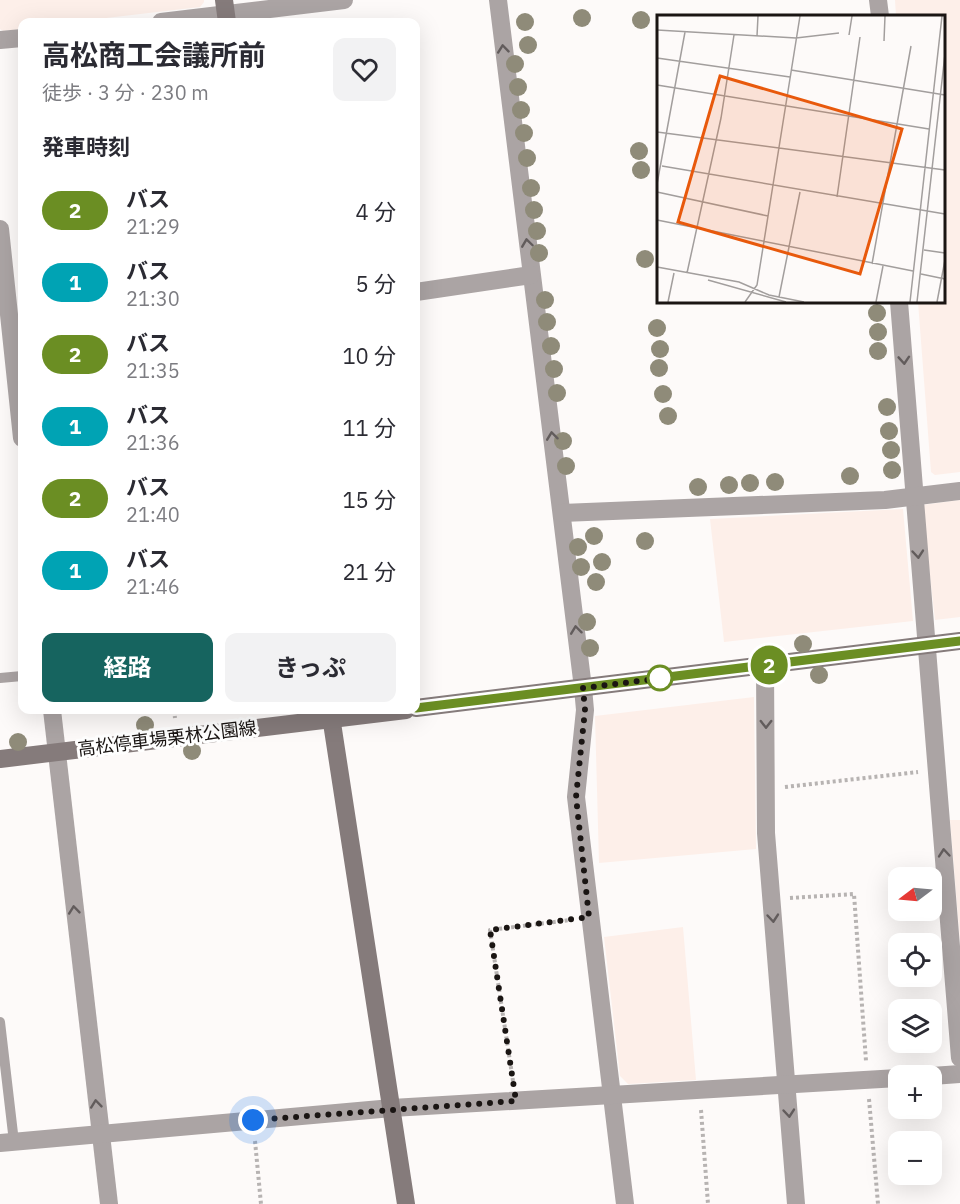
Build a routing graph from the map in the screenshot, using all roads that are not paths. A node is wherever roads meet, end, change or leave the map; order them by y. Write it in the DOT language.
graph roads {
  1 [pos="344,0"];
  2 [pos="498,0"];
  3 [pos="878,0"];
  4 [pos="226,13"];
  5 [pos="880,15"];
  6 [pos="190,18"];
  7 [pos="18,38"];
  8 [pos="0,40"];
  9 [pos="0,229"];
  10 [pos="531,275"];
  11 [pos="420,291"];
  12 [pos="899,303"];
  13 [pos="12,346"];
  14 [pos="18,401"];
  15 [pos="960,491"];
  16 [pos="913,496"];
  17 [pos="562,513"];
  18 [pos="960,641"];
  19 [pos="928,645"];
  20 [pos="765,665"];
  21 [pos="18,676"];
  22 [pos="0,678"];
  23 [pos="583,688"];
  24 [pos="420,708"];
  25 [pos="52,714"];
  26 [pos="331,714"];
  27 [pos="57,752"];
  28 [pos="0,759"];
  29 [pos="0,1022"];
  30 [pos="960,1058"];
  31 [pos="960,1074"];
  32 [pos="942,1075"];
  33 [pos="888,1079"];
  34 [pos="787,1086"];
  35 [pos="612,1096"];
  36 [pos="392,1108"];
  37 [pos="100,1133"];
  38 [pos="7,1142"];
  39 [pos="109,1204"];
  40 [pos="406,1204"];
  41 [pos="625,1204"];
  42 [pos="796,1204"];
  1 -- 4 [label="street"];
  10 -- 2 [label="street, one-way"];
  3 -- 5 [label="street"];
  4 -- 6 [label="street"];
  7 -- 8 [label="street"];
  9 -- 13 [label="street"];
  10 -- 11 [label="street"];
  17 -- 10 [label="street, one-way"];
  12 -- 16 [label="street, one-way"];
  13 -- 14 [label="street"];
  15 -- 16 [label="street"];
  16 -- 17 [label="street"];
  16 -- 19 [label="street, one-way"];
  23 -- 17 [label="street, one-way"];
  18 -- 19 [label="main road"];
  19 -- 20 [label="main road"];
  30 -- 19 [label="street, one-way"];
  20 -- 23 [label="main road"];
  20 -- 34 [label="street, one-way"];
  21 -- 22 [label="lane"];
  23 -- 24 [label="main road"];
  23 -- 35 [label="street"];
  25 -- 27 [label="street"];
  26 -- 27 [label="main road, 高松停車場栗林公園線"];
  26 -- 36 [label="main road"];
  27 -- 28 [label="main road, 高松停車場栗林公園線"];
  37 -- 27 [label="street, one-way"];
  29 -- 38 [label="lane"];
  31 -- 32 [label="street"];
  33 -- 34 [label="street"];
  34 -- 35 [label="street"];
  34 -- 42 [label="street, one-way"];
  35 -- 36 [label="street"];
  35 -- 41 [label="street"];
  36 -- 37 [label="street"];
  36 -- 40 [label="main road"];
  37 -- 38 [label="street"];
  37 -- 39 [label="street"];
}
